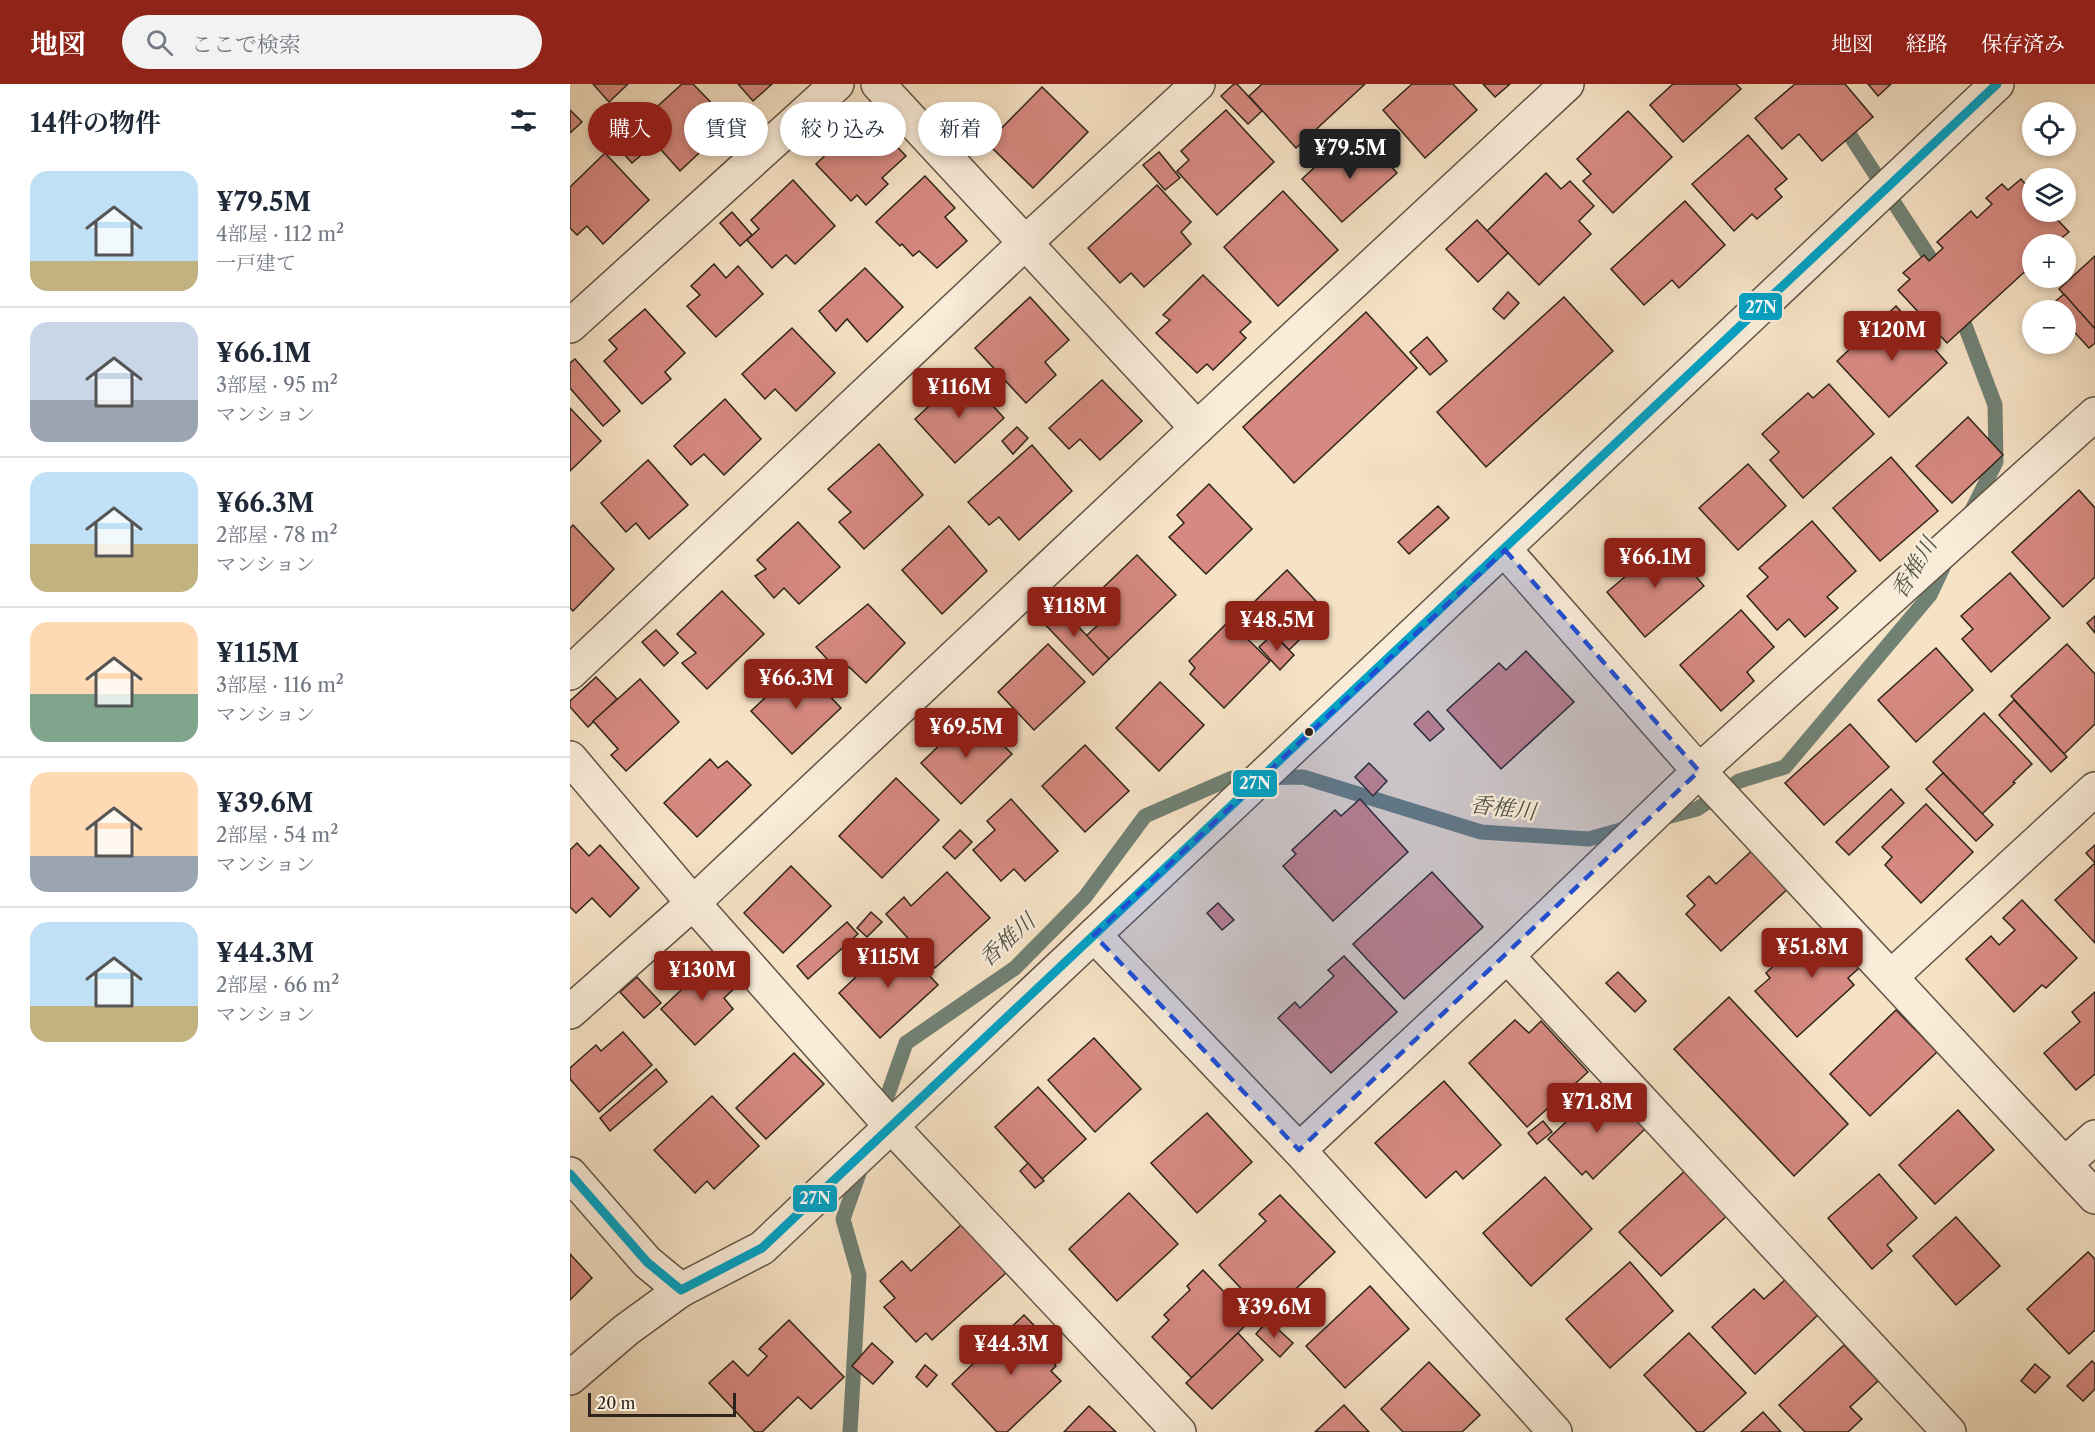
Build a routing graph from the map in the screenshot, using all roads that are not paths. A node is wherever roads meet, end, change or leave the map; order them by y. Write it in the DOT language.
graph roads {
  1 [pos="837,84"];
  2 [pos="878,84"];
  3 [pos="1198,84"];
  4 [pos="1567,84"];
  5 [pos="1997,84"];
  6 [pos="1025,243"];
  7 [pos="570,326"];
  8 [pos="2095,414"];
  9 [pos="1197,428"];
  10 [pos="1505,550"];
  11 [pos="570,673"];
  12 [pos="570,758"];
  13 [pos="1699,771"];
  14 [pos="2095,789"];
  15 [pos="693,903"];
  16 [pos="1094,936"];
  17 [pos="1507,956"];
  18 [pos="1892,976"];
  19 [pos="570,1012"];
  20 [pos="891,1126"];
  21 [pos="2095,1137"];
  22 [pos="1299,1150"];
  23 [pos="2066,1164"];
  24 [pos="570,1174"];
  25 [pos="2095,1197"];
  26 [pos="681,1290"];
  27 [pos="570,1378"];
  28 [pos="1542,1427"];
  29 [pos="1179,1432"];
  30 [pos="1948,1432"];
  1 -- 7 [label="street"];
  2 -- 6 [label="street"];
  3 -- 6 [label="street"];
  4 -- 9 [label="street"];
  5 -- 10 [label="street"];
  6 -- 9 [label="street"];
  6 -- 11 [label="street"];
  8 -- 13 [label="street"];
  9 -- 15 [label="street"];
  10 -- 13 [label="street"];
  10 -- 16 [label="street"];
  12 -- 15 [label="street"];
  13 -- 17 [label="street"];
  13 -- 18 [label="street"];
  14 -- 18 [label="street"];
  15 -- 19 [label="street"];
  15 -- 20 [label="street"];
  16 -- 20 [label="street"];
  16 -- 22 [label="street"];
  17 -- 22 [label="street"];
  17 -- 30 [label="street"];
  18 -- 23 [label="street"];
  20 -- 26 [label="street"];
  20 -- 29 [label="street"];
  21 -- 23 [label="street"];
  22 -- 28 [label="street"];
  23 -- 25 [label="street"];
  24 -- 26 [label="street"];
  26 -- 27 [label="street"];
}
